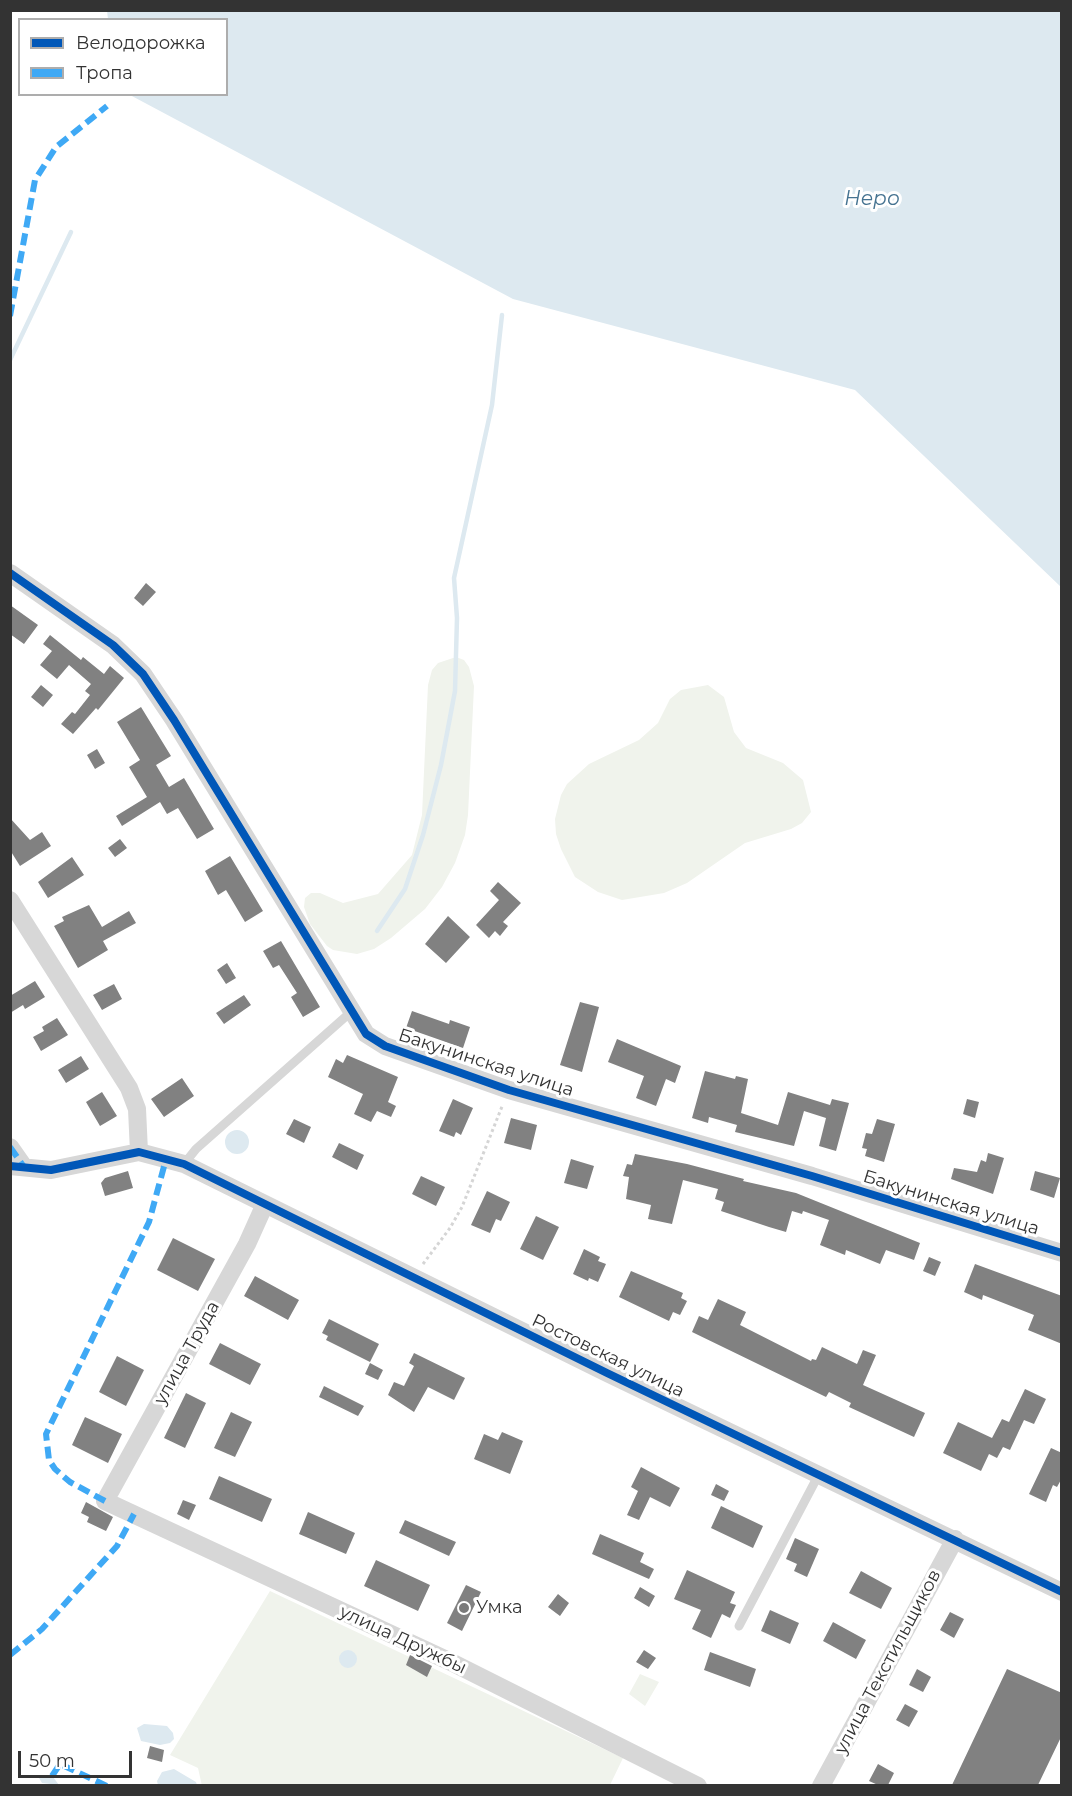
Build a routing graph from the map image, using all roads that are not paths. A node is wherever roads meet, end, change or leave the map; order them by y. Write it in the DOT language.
graph roads {
  1 [pos="10,573"];
  2 [pos="10,900"];
  3 [pos="352,1011"];
  4 [pos="10,1147"];
  5 [pos="139,1152"];
  6 [pos="184,1164"];
  7 [pos="17,1166"];
  8 [pos="265,1203"];
  9 [pos="1062,1253"];
  10 [pos="819,1474"];
  11 [pos="105,1501"];
  12 [pos="955,1539"];
  13 [pos="1062,1592"];
  14 [pos="739,1626"];
  15 [pos="698,1785"];
  16 [pos="821,1785"];
  1 -- 3 [label="street, Бакунинская улица"];
  2 -- 5 [label="street"];
  3 -- 6 [label="lane"];
  3 -- 9 [label="street, Бакунинская улица"];
  4 -- 7 [label="street"];
  5 -- 6 [label="street, Ростовская улица"];
  5 -- 7 [label="street"];
  6 -- 8 [label="street, Ростовская улица"];
  8 -- 10 [label="street, Ростовская улица"];
  8 -- 11 [label="street, улица Труда"];
  10 -- 12 [label="street, Ростовская улица"];
  10 -- 14 [label="lane"];
  11 -- 15 [label="street, улица Дружбы"];
  12 -- 13 [label="street, Ростовская улица"];
  12 -- 16 [label="street, улица Текстильщиков"];
}
